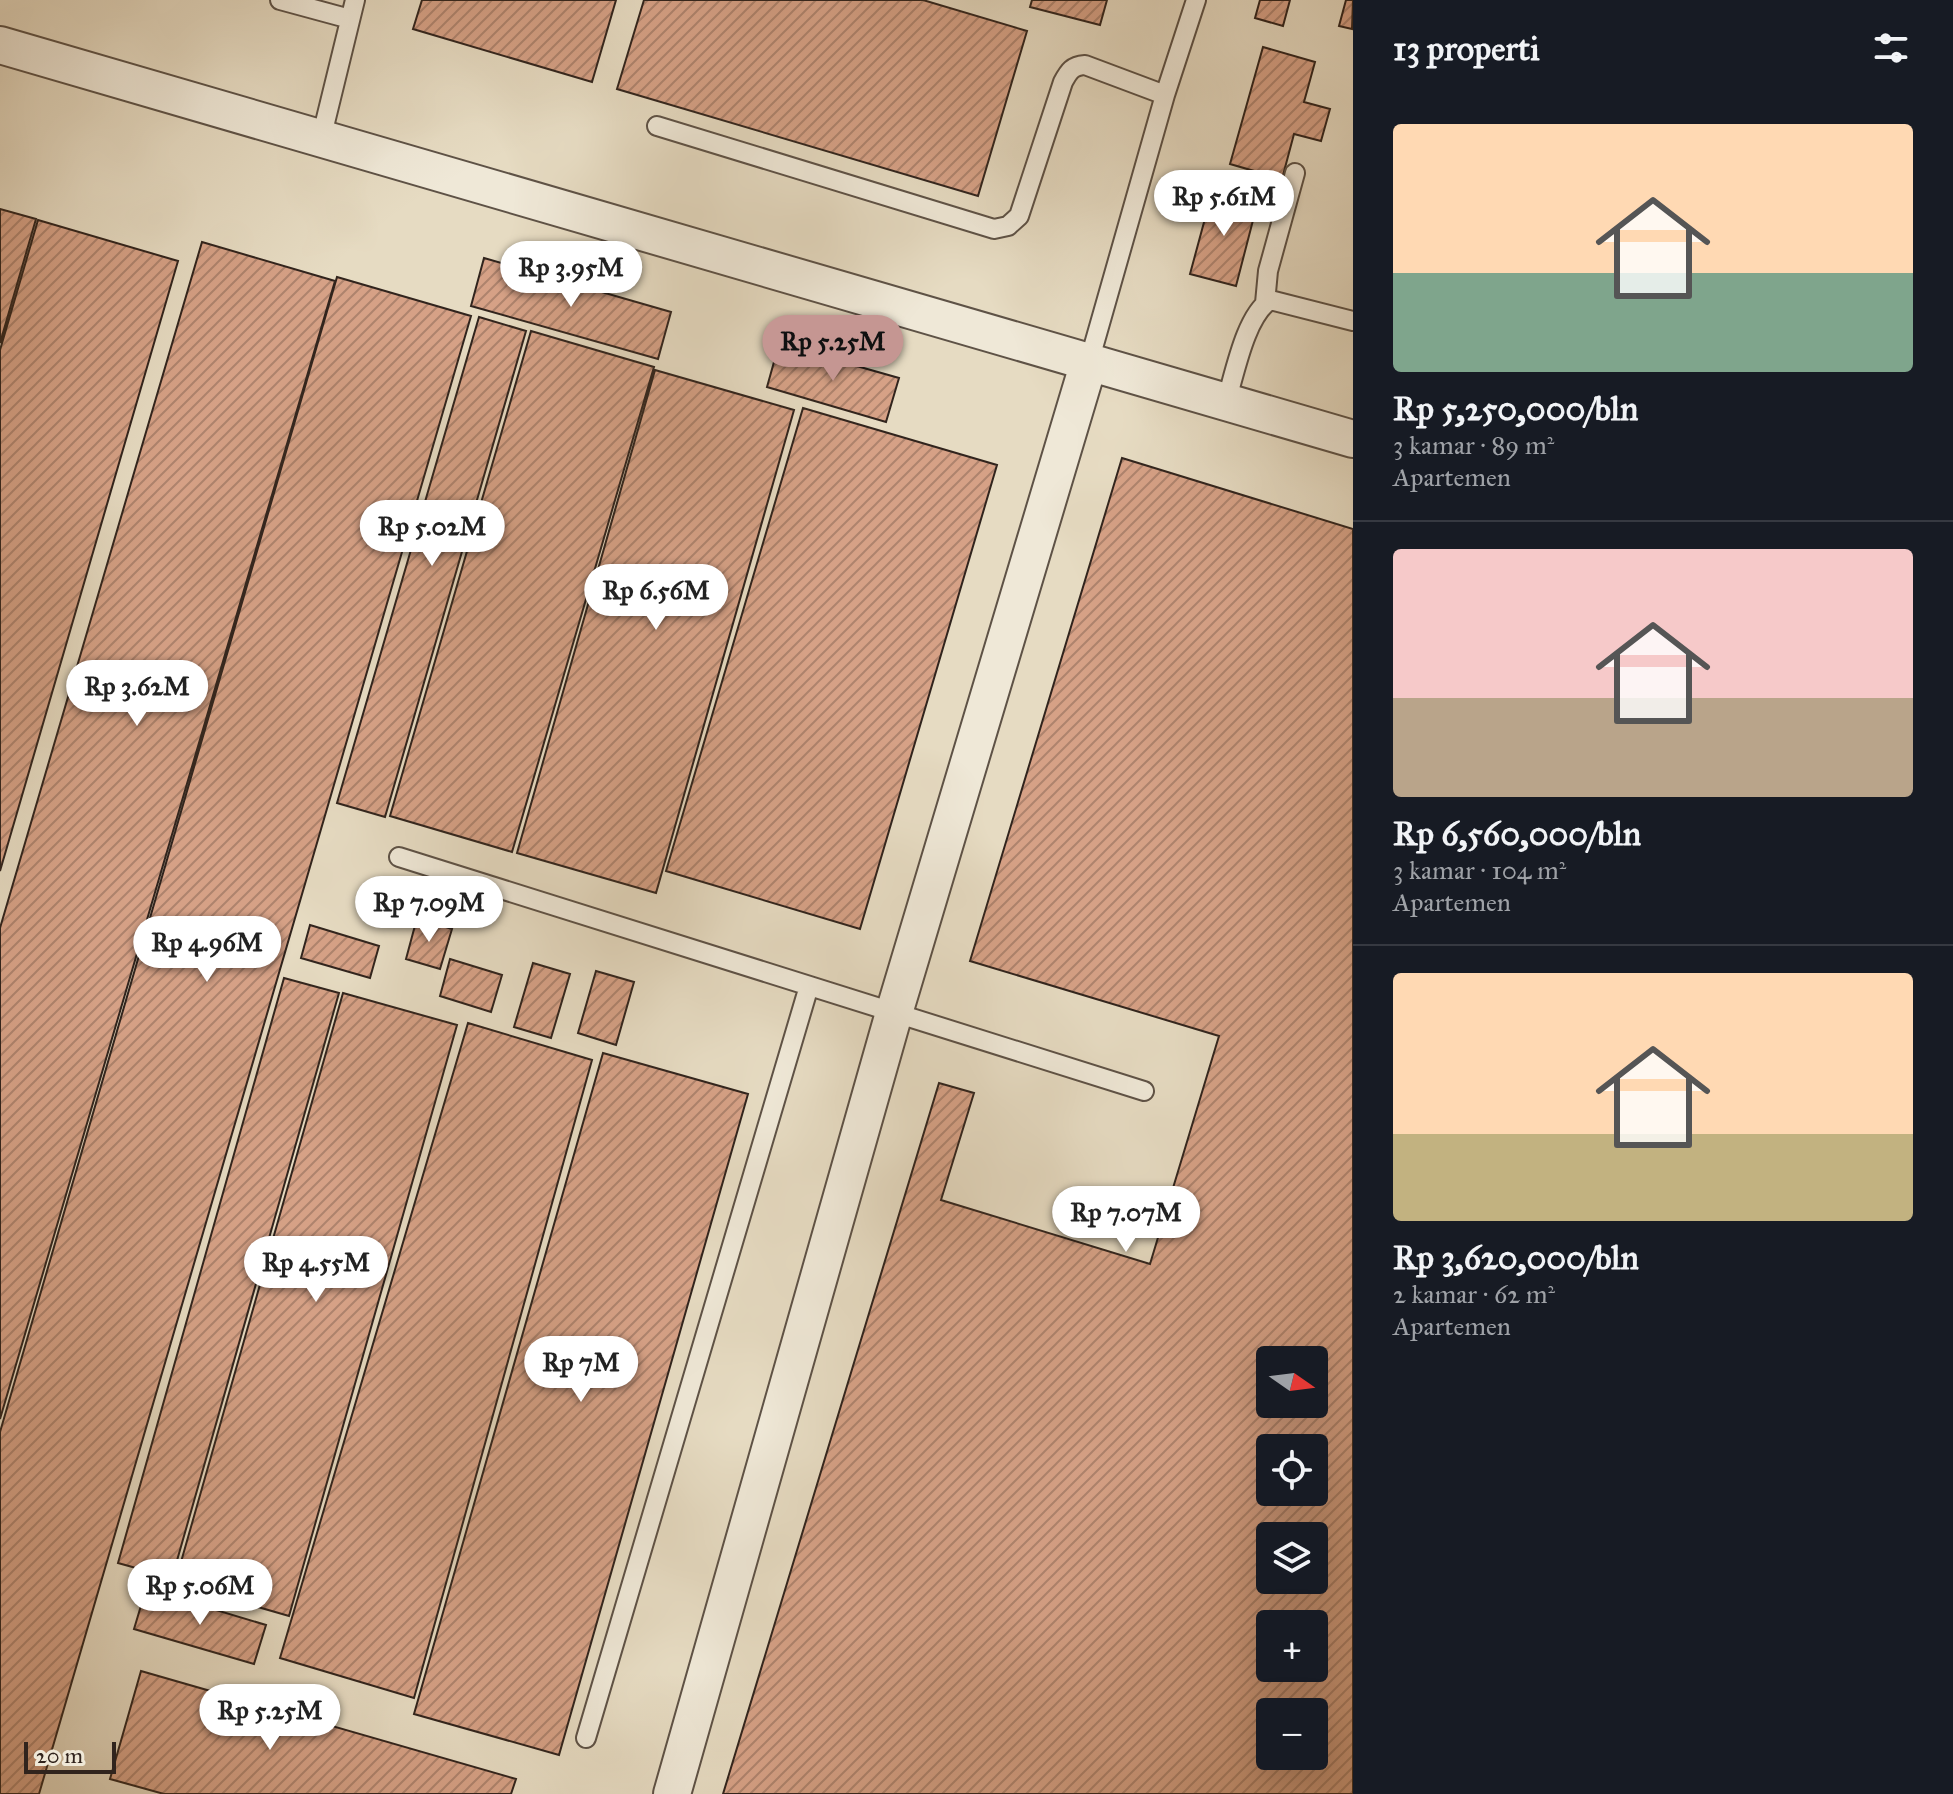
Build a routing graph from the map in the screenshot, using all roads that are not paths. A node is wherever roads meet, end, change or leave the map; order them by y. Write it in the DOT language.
graph roads {
  1 [pos="280,0"];
  2 [pos="355,0"];
  3 [pos="1196,0"];
  4 [pos="350,19"];
  5 [pos="0,45"];
  6 [pos="1165,95"];
  7 [pos="657,126"];
  8 [pos="321,139"];
  9 [pos="1295,173"];
  10 [pos="1265,303"];
  11 [pos="1353,321"];
  12 [pos="1089,362"];
  13 [pos="1226,402"];
  14 [pos="1353,439"];
  15 [pos="399,857"];
  16 [pos="809,986"];
  17 [pos="894,1013"];
  18 [pos="1144,1091"];
  19 [pos="586,1738"];
  20 [pos="672,1794"];
  1 -- 4 [label="lane"];
  2 -- 4 [label="lane"];
  3 -- 6 [label="lane"];
  4 -- 8 [label="lane"];
  5 -- 8 [label="street"];
  6 -- 7 [label="lane"];
  6 -- 12 [label="lane"];
  8 -- 12 [label="street"];
  9 -- 10 [label="lane"];
  10 -- 11 [label="lane"];
  10 -- 13 [label="lane"];
  12 -- 13 [label="street"];
  12 -- 17 [label="street"];
  13 -- 14 [label="street"];
  15 -- 16 [label="lane"];
  16 -- 17 [label="lane"];
  16 -- 19 [label="lane"];
  17 -- 18 [label="lane"];
  17 -- 20 [label="street"];
}
